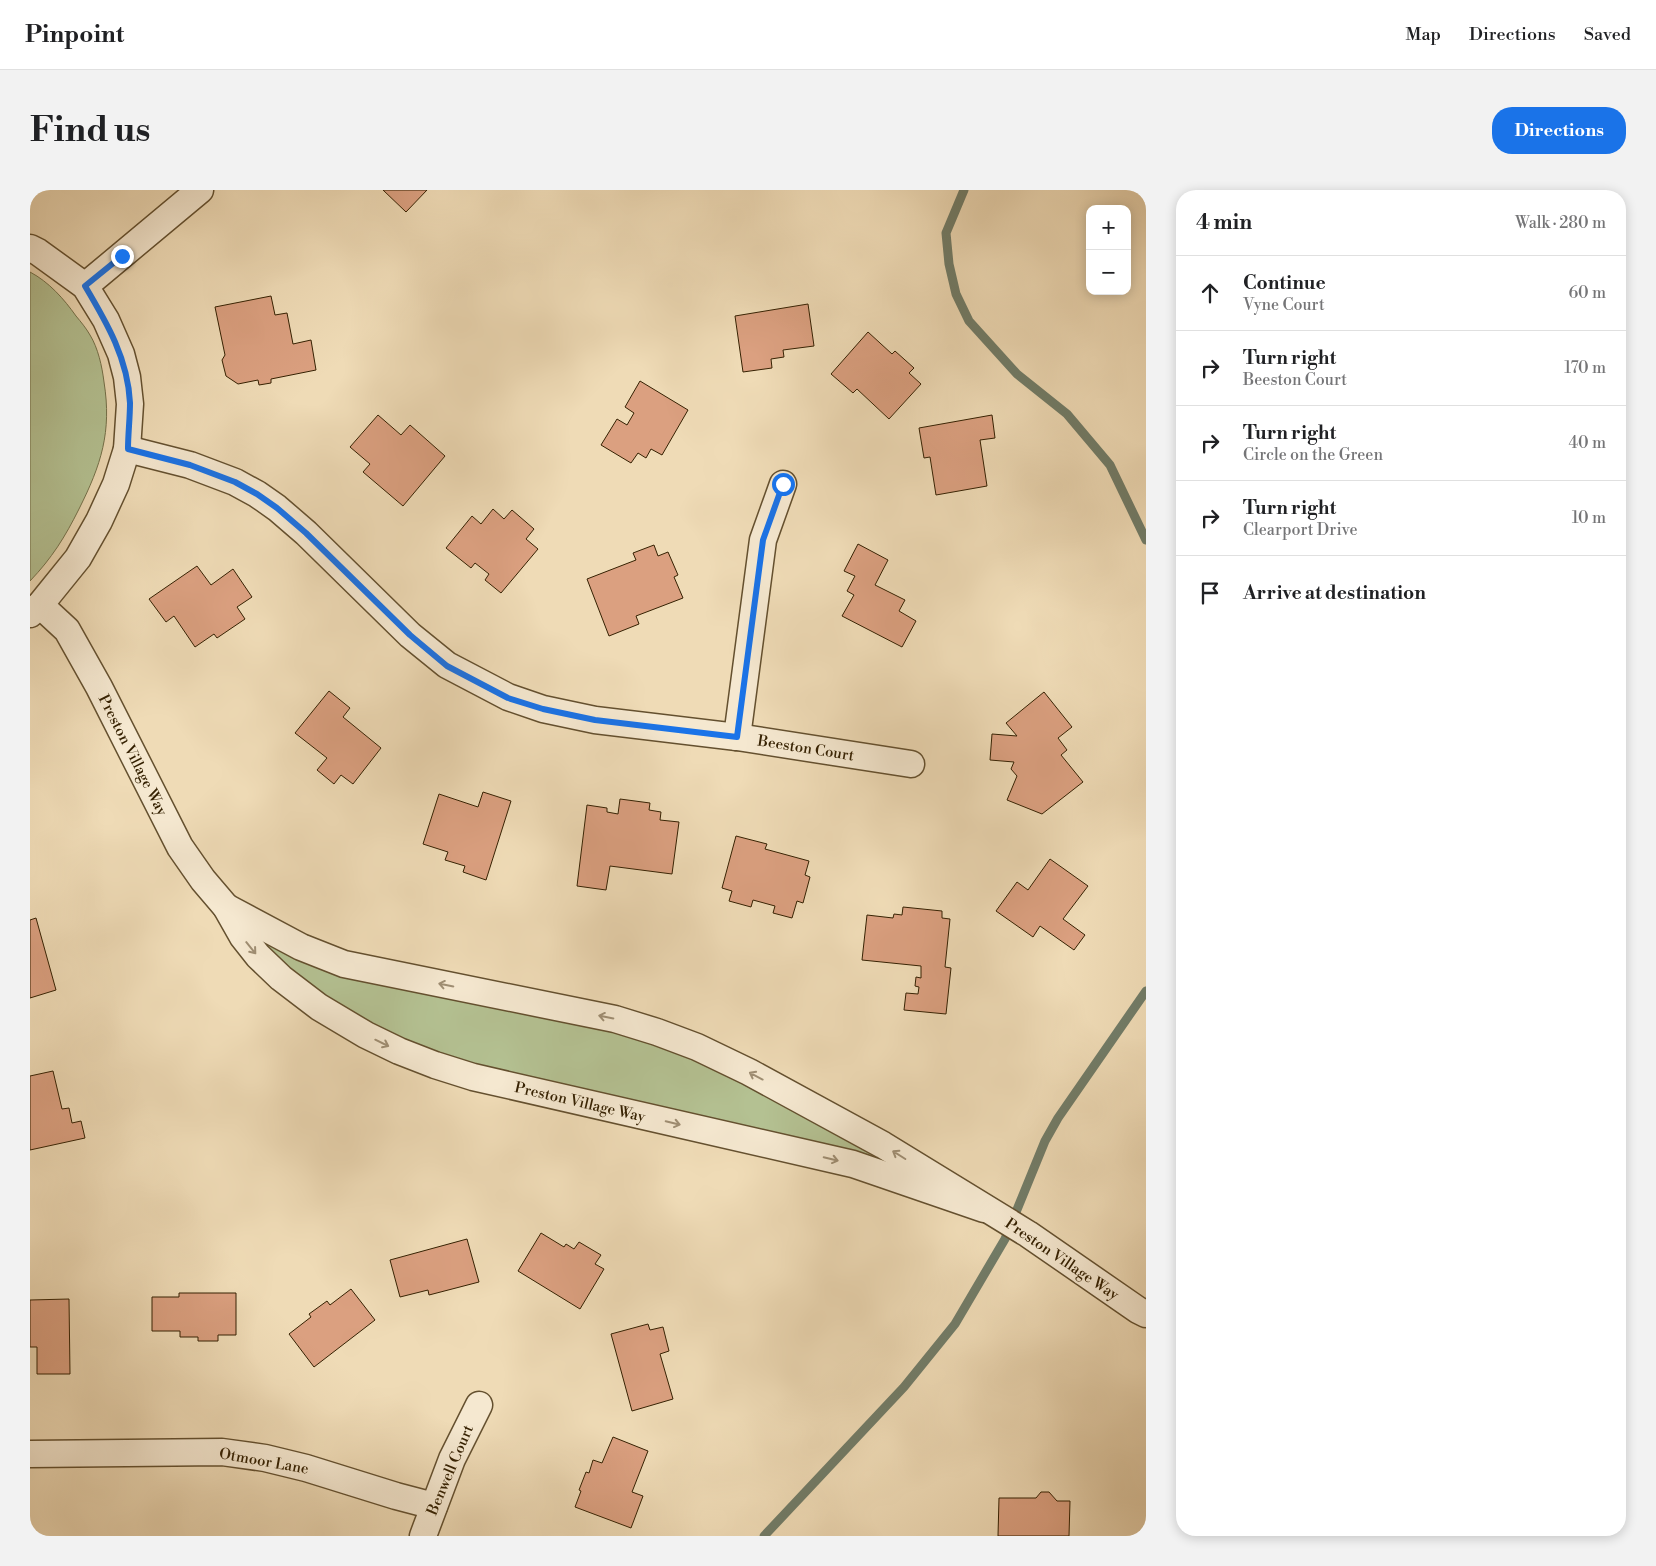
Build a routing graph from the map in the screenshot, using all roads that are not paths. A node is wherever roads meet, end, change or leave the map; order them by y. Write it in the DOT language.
graph roads {
  1 [pos="200,190"];
  2 [pos="30,248"];
  3 [pos="85,286"];
  4 [pos="128,449"];
  5 [pos="783,484"];
  6 [pos="35,609"];
  7 [pos="737,737"];
  8 [pos="911,764"];
  9 [pos="226,907"];
  10 [pos="984,1209"];
  11 [pos="1143,1315"];
  12 [pos="479,1405"];
  13 [pos="30,1454"];
  14 [pos="434,1506"];
  15 [pos="423,1536"];
  1 -- 3 [label="street"];
  2 -- 3 [label="street"];
  3 -- 4 [label="street"];
  4 -- 6 [label="street"];
  4 -- 7 [label="street, Beeston Court"];
  5 -- 7 [label="street"];
  6 -- 9 [label="street, Preston Village Way"];
  7 -- 8 [label="street, Beeston Court"];
  10 -- 9 [label="street, Preston Village Way, one-way"];
  9 -- 10 [label="street, Preston Village Way, one-way"];
  10 -- 11 [label="street, Preston Village Way"];
  12 -- 14 [label="street, Benwell Court"];
  13 -- 14 [label="street, Otmoor Lane"];
  14 -- 15 [label="street, Benwell Court"];
}
